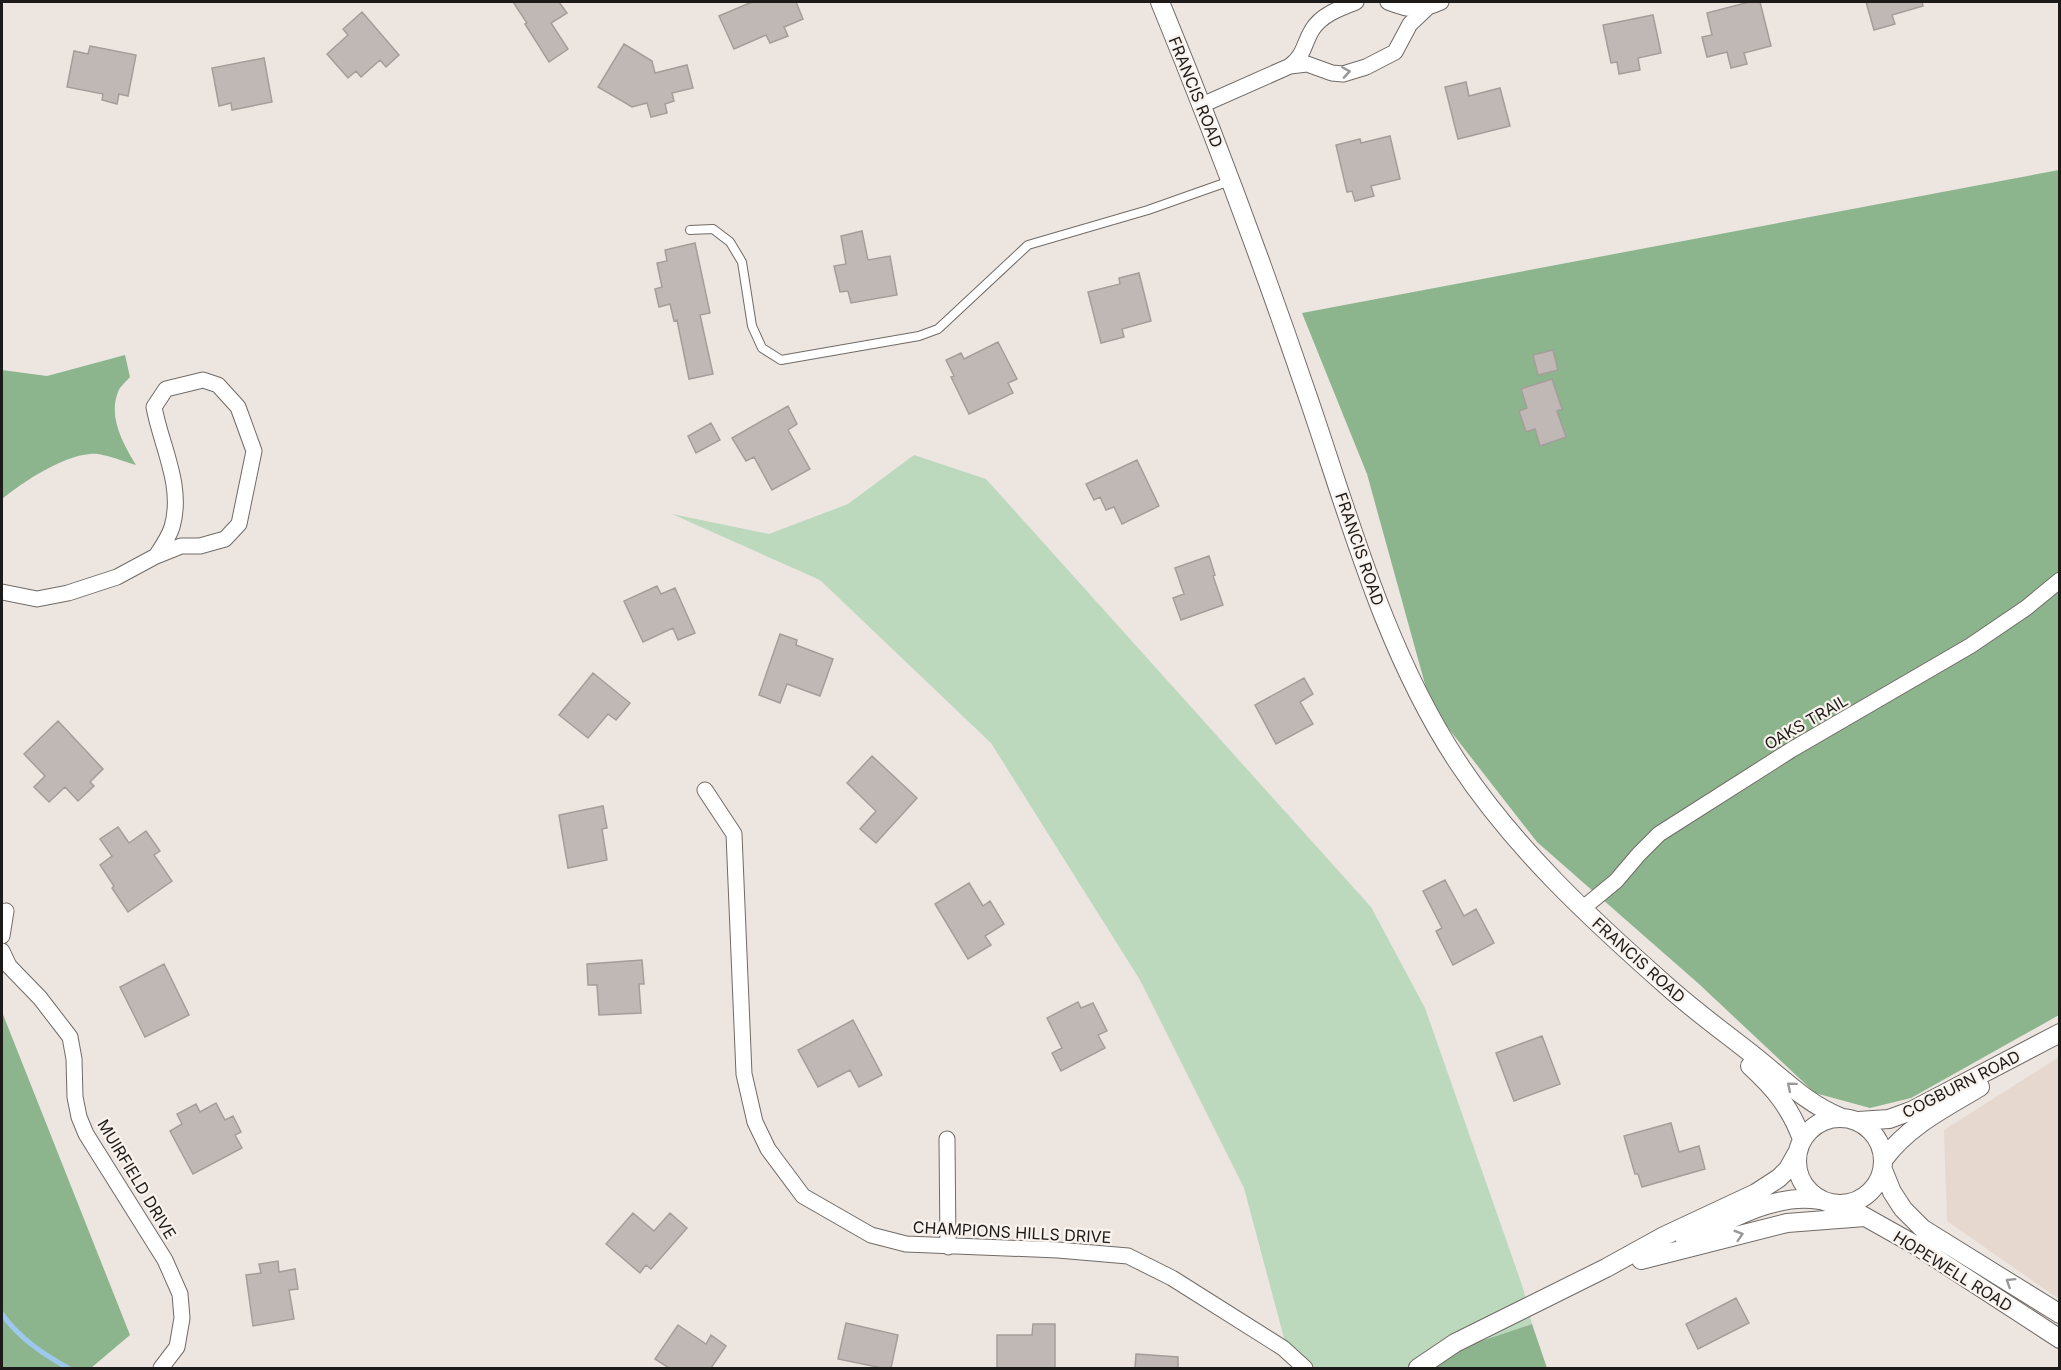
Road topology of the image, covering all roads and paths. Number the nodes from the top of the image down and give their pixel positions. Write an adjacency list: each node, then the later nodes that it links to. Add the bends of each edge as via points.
1 (1160, 2): 6 (street, FRANCIS ROAD)
2 (1356, 2): 5 (street, via 1320,21 1302,55)
3 (1388, 2): 4 (street, via 1407,10)
4 (1434, 5): 5 (street, one-way to 4, via 1307,64 1343,74 1366,67 1395,52 1410,24)
5 (1290, 66): 6 (street)
6 (1202, 105): 7 (street, FRANCIS ROAD)
7 (1232, 181): 8 (lane, via 1028,245 938,329 919,336 781,360 762,348 752,326 742,262 730,242 713,229); 13 (street, FRANCIS ROAD, via 1368,575 1410,676 1440,733 1476,788 1526,851)
8 (690, 230)
9 (156, 556): 9 (street, via 181,546 225,539 238,524 254,451 238,407 218,385 203,380 166,389 154,407 171,466 175,514); 11 (street, via 117,577 68,593 37,599)
10 (2060, 580): 13 (street, OAKS TRAIL, via 1970,646 1791,750 1669,827)
11 (2, 592)
12 (705, 790): 27 (street, CHAMPIONS HILLS DRIVE, via 734,834 744,1074 755,1122 768,1149 803,1196 871,1235 906,1245)
13 (1582, 909): 17 (street, FRANCIS ROAD)
14 (6, 911): 15 (street)
15 (2, 936)
16 (2, 951): 32 (street, MUIRFIELD DRIVE, via 9,966 40,998 69,1037 75,1097 86,1134 165,1260 180,1294 182,1318 177,1347)
17 (1698, 1013): 19 (street, FRANCIS ROAD, one-way to 17, via 1807,1099); 22 (street, FRANCIS ROAD, via 1778,1093 1794,1118)
18 (2060, 1033): 20 (street, COGBURN ROAD, via 1911,1111 1889,1119); 23 (street, COGBURN ROAD, via 1913,1129 1900,1139)
19 (1840, 1117): 20 (street); 22 (street, via 1812,1128)
20 (1858, 1121): 23 (street, via 1876,1137)
21 (947, 1139): 27 (street)
22 (1800, 1146): 24 (street, via 1797,1166 1801,1180); 29 (street, via 1788,1168 1769,1185)
23 (1883, 1165): 25 (street, via 1878,1183 1869,1194); 30 (street, HOPEWELL ROAD, one-way to 23, via 1923,1229 1903,1209)
24 (1819, 1200): 25 (street); 28 (street, via 1796,1198 1773,1203)
25 (1844, 1205): 26 (street, HOPEWELL ROAD)
26 (1865, 1217): 28 (street, one-way to 26, via 1786,1223); 31 (street, HOPEWELL ROAD)
27 (948, 1247): 33 (street, CHAMPIONS HILLS DRIVE, via 1128,1256 1172,1278 1283,1348)
28 (1641, 1260): 29 (street)
29 (1606, 1268): 34 (street, via 1455,1343)
30 (2060, 1314)
31 (2060, 1339)
32 (161, 1368)
33 (1305, 1368)
34 (1418, 1368)

